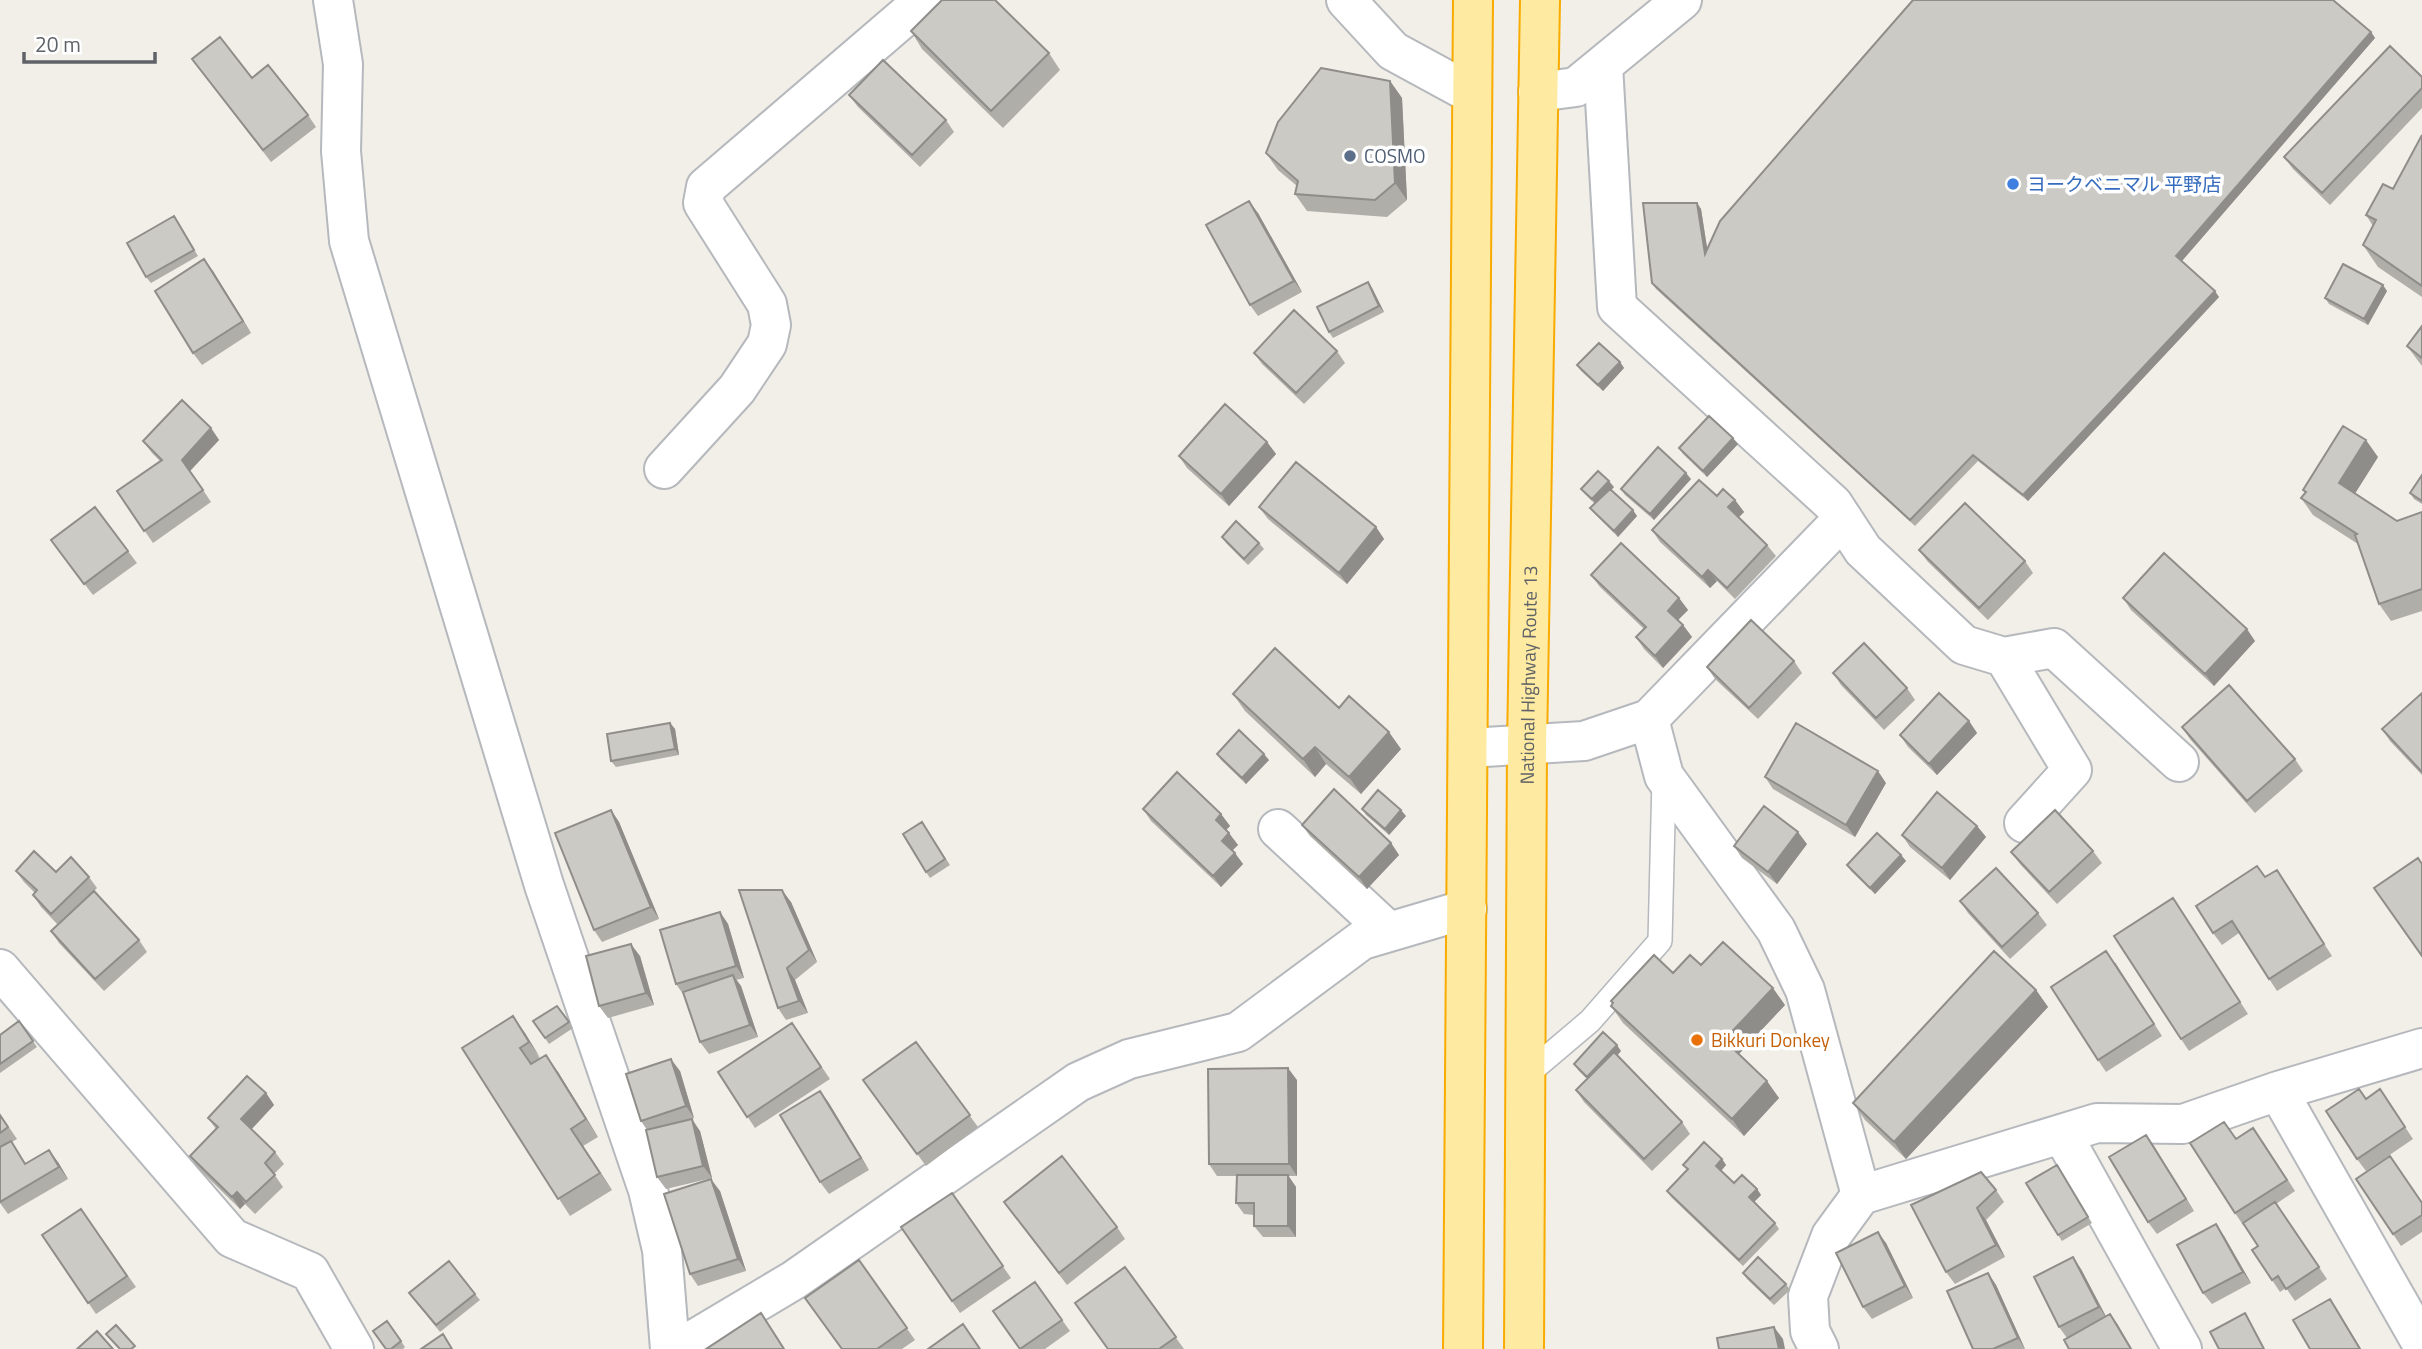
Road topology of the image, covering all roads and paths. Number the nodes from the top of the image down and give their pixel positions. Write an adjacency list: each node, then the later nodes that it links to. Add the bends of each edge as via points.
1 (333, 0): 30 (street, via 343,64 341,151 349,242 544,885 648,1190 662,1250)
2 (924, 0): 10 (street, via 706,187 704,203 767,304 771,325 767,344 737,389)
3 (1346, 0): 9 (street, via 1394,51)
4 (1473, 0): 9 (highway)
5 (1540, 0): 8 (highway, National Highway Route 13)
6 (1682, 0): 7 (street)
7 (1603, 65): 8 (street, via 1576,87); 11 (street, via 1617,307 1833,504)
8 (1538, 92): 14 (highway, National Highway Route 13)
9 (1472, 94): 15 (highway)
10 (663, 469)
11 (1843, 519): 12 (street, via 1863,550 1964,645); 13 (street)
12 (2004, 657): 16 (street, via 2054,648); 18 (street, via 2072,770)
13 (1649, 719): 14 (street, via 1584,741); 17 (street)
14 (1527, 745): 15 (street); 24 (highway, National Highway Route 13)
15 (1469, 748): 20 (highway)
16 (2179, 762)
17 (1664, 776): 24 (lane, via 1660,941 1590,1021); 27 (street, via 1776,929 1805,990)
18 (2024, 823)
19 (1278, 829): 21 (street)
20 (1467, 909): 21 (street); 32 (highway)
21 (1389, 932): 31 (street, via 1362,940 1238,1032 1129,1059 1079,1082 794,1280)
22 (0, 969): 29 (street, via 232,1238 310,1272)
23 (2422, 1048): 25 (street)
24 (1525, 1076): 33 (highway, National Highway Route 13)
25 (2278, 1091): 26 (street, via 2183,1124 2097,1123); 28 (street)
26 (2062, 1134): 27 (street); 35 (street)
27 (1861, 1195): 34 (street, via 1830,1236 1808,1296 1810,1332)
28 (2422, 1344)
29 (354, 1349)
30 (670, 1349)
31 (678, 1349)
32 (1463, 1349)
33 (1524, 1349)
34 (1819, 1349)
35 (2182, 1349)

